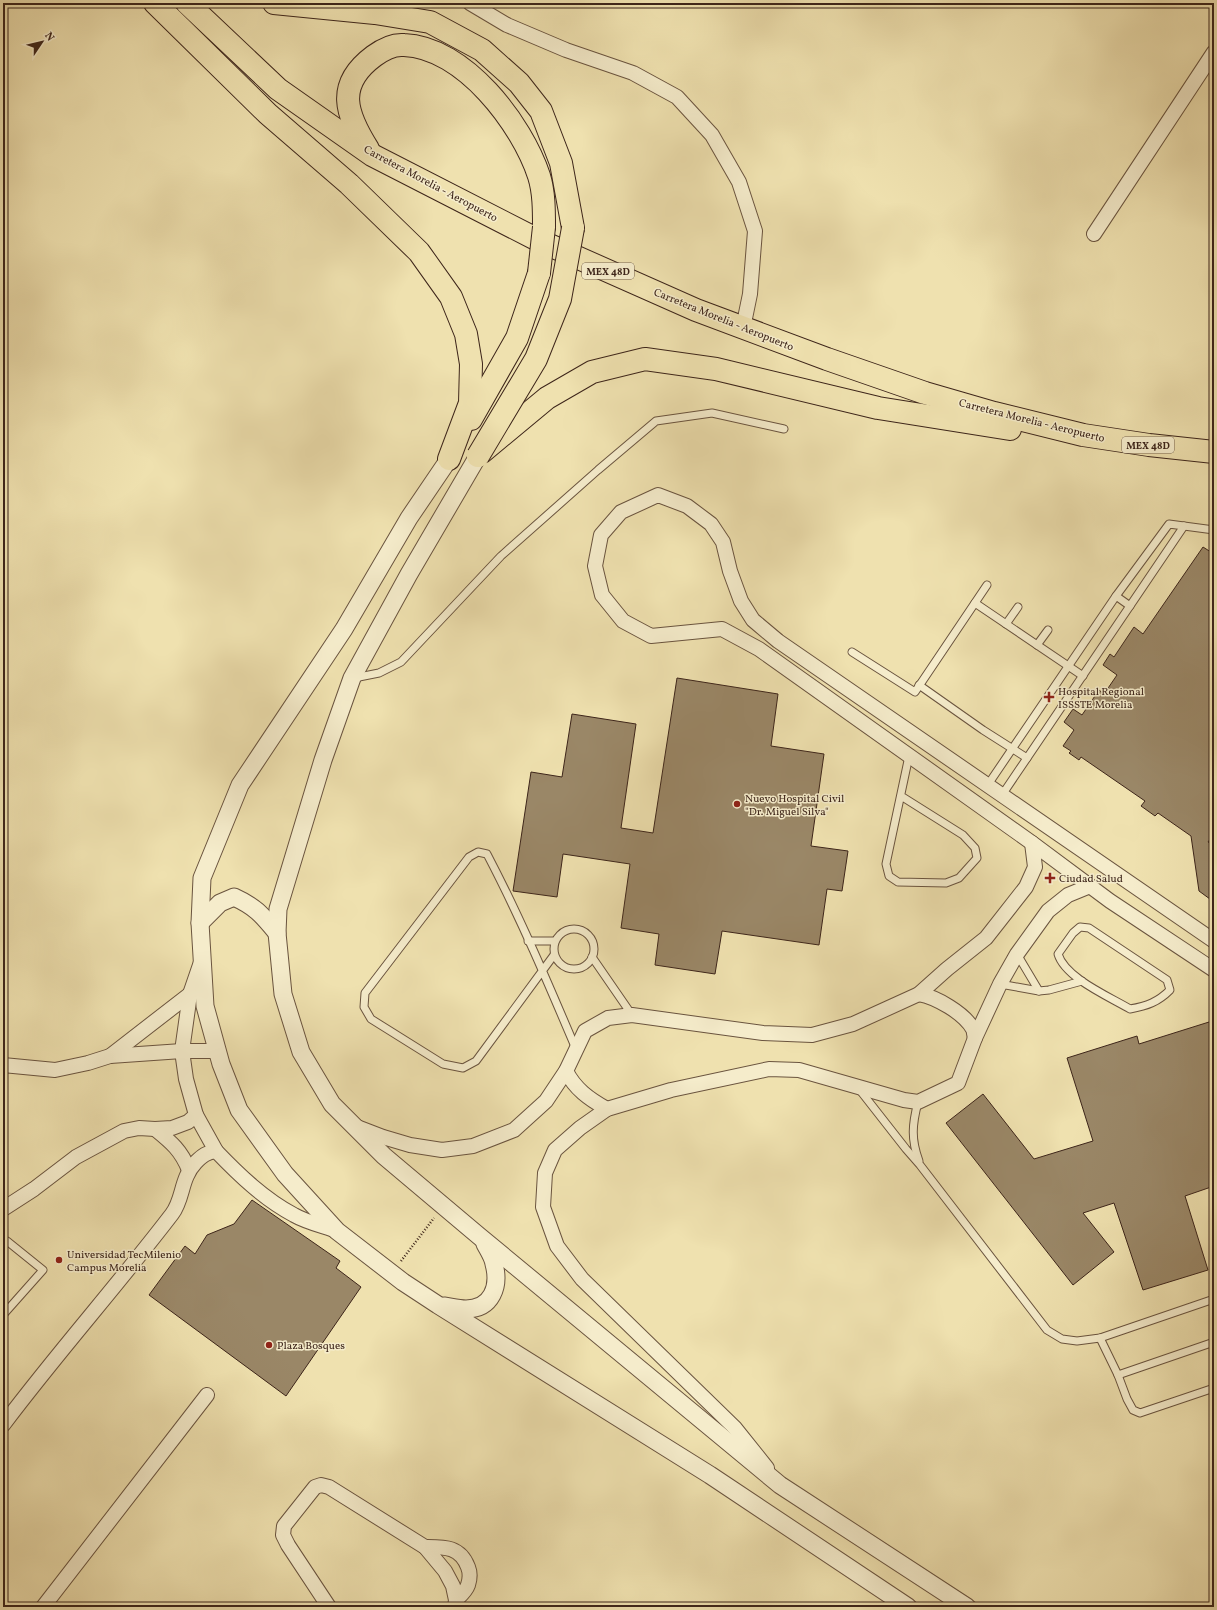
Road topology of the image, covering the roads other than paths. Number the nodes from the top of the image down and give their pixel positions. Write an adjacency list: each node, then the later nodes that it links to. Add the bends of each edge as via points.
1 (155, 3): 13 (highway, via 268,114 349,184 419,252 451,297 466,334 471,364 470,403)
2 (187, 3): 6 (highway, Carretera Morelia - Aeropuerto / MEX 48D, via 278,89)
3 (274, 3): 12 (highway, bridge, via 375,13 430,22 482,50 519,83 541,112 561,163 573,228 560,299 536,359)
4 (470, 3): 8 (street, via 508,25 566,50 633,73 677,97 712,135 739,182 755,231 750,294)
5 (1214, 52): 7 (street)
6 (372, 155): 8 (highway, Carretera Morelia - Aeropuerto / MEX 48D, via 538,240); 13 (highway, bridge, via 355,127 349,110 349,90 354,77 368,61 383,50 403,45 422,47 456,64 493,98 518,129 540,177 544,227 539,273 517,338)
7 (1094, 234)
8 (743, 328): 10 (highway, Carretera Morelia - Aeropuerto / MEX 48D, via 925,393)
9 (784, 429): 27 (lane, via 712,413 656,421 501,556 400,662 379,673)
10 (1083, 435): 11 (highway, Carretera Morelia - Aeropuerto / MEX 48D); 12 (highway, via 1004,429 878,408 716,369 645,359 592,372 547,398)
11 (1214, 452)
12 (478, 456): 27 (street)
13 (449, 459): 37 (street, via 409,518 344,629 240,785 202,878)
14 (1184, 526): 15 (lane); 17 (lane, via 1168,524); 19 (lane)
15 (1214, 530)
16 (987, 585): 18 (lane)
17 (1116, 596): 19 (lane); 25 (lane)
18 (975, 603): 21 (lane); 28 (lane)
19 (1130, 606): 26 (lane)
20 (1018, 607): 21 (lane)
21 (1006, 624): 23 (lane)
22 (1048, 630): 23 (lane)
23 (1037, 645): 25 (lane)
24 (852, 652): 28 (lane, via 915,692)
25 (1069, 666): 26 (lane); 29 (lane)
26 (1083, 676): 31 (lane)
27 (352, 678): 38 (street, via 322,760 278,909)
28 (919, 686): 29 (lane)
29 (1011, 749): 31 (lane); 32 (lane)
30 (909, 756): 32 (street, via 759,649 722,629 651,636 623,621 602,595 595,566 601,535 621,512 658,495 687,506 710,524 723,542 741,601 753,620 778,641); 34 (lane); 35 (street)
31 (1027, 758): 33 (lane)
32 (987, 786): 33 (street)
33 (1002, 795): 41 (street)
34 (901, 796): 34 (lane, via 886,864 889,876 898,882 946,883 959,878 978,858 975,848 963,835)
35 (1032, 843): 36 (street); 52 (street, via 1035,868 1026,887 986,938)
36 (1090, 886): 42 (street, via 1068,895 1048,911); 46 (street)
37 (200, 923): 38 (street, via 220,902 234,897 259,912); 45 (street)
38 (277, 933): 65 (street, via 283,994 301,1052 332,1104)
39 (528, 941): 40 (lane); 47 (lane); 47 (lane, via 487,854 478,852 469,857 365,993 364,1007 371,1019 442,1064 463,1068 476,1061)
40 (555, 941): 43 (lane); 44 (lane, via 564,931 578,929 585,932 593,943)
41 (1214, 941)
42 (1017, 954): 49 (street); 50 (lane)
43 (554, 955): 44 (lane, via 569,969 583,967); 47 (lane)
44 (592, 957): 53 (lane)
45 (202, 959): 51 (street); 57 (street, via 205,1006)
46 (1214, 970)
47 (543, 972): 55 (lane)
48 (1082, 981): 48 (lane, via 1130,1009 1148,1006 1170,990 1167,980 1089,928 1080,927 1073,932 1058,954 1066,968); 50 (lane)
49 (1000, 984): 50 (lane); 54 (street)
50 (1039, 991)
51 (190, 994): 56 (street); 58 (street)
52 (919, 994): 53 (street, via 853,1024 812,1035 763,1033); 54 (street, via 930,996 955,1010 973,1029)
53 (632, 1016): 55 (street, via 608,1018 585,1031)
54 (975, 1038): 62 (street, via 958,1082)
55 (576, 1049): 60 (street)
56 (182, 1051): 57 (street); 58 (street); 64 (street, via 186,1079)
57 (218, 1051): 71 (street, via 239,1110 285,1174)
58 (110, 1056): 59 (street, via 55,1070)
59 (3, 1064)
60 (566, 1071): 63 (street, via 586,1097); 65 (street, via 546,1101 514,1130 473,1146 442,1150 410,1145)
61 (857, 1087): 62 (street); 63 (street, via 798,1070 769,1070 671,1090); 68 (lane)
62 (918, 1102): 68 (lane, via 912,1133 914,1150)
63 (606, 1109): 83 (street, via 555,1150 545,1173 543,1207 557,1246 582,1279 735,1428)
64 (196, 1115): 66 (street, via 188,1122 172,1128); 67 (street)
65 (354, 1126): 72 (street, via 384,1156)
66 (155, 1129): 69 (street, via 183,1156); 70 (street, via 138,1128 114,1136 76,1157)
67 (216, 1151): 69 (street, via 205,1153); 71 (street, via 262,1194 294,1216)
68 (920, 1165): 77 (lane, via 1047,1330 1062,1339 1077,1341)
69 (189, 1170): 82 (street, via 175,1209)
70 (3, 1209)
71 (337, 1231): 75 (street)
72 (483, 1239): 75 (street, via 494,1264 494,1294 481,1306 467,1309); 83 (street)
73 (3, 1246): 76 (lane, via 7,1241 43,1270)
74 (1214, 1299): 77 (lane)
75 (438, 1305): 88 (street, via 710,1475)
76 (3, 1315)
77 (1100, 1338): 79 (lane)
78 (1214, 1342): 79 (lane)
79 (1118, 1375): 80 (lane, via 1133,1410 1140,1413)
80 (1214, 1388)
81 (207, 1395): 86 (street)
82 (3, 1425)
83 (780, 1486): 89 (street)
84 (425, 1547): 85 (street, via 445,1571 453,1586); 85 (street, via 455,1550 465,1559 470,1572 468,1586); 87 (street, via 329,1487 315,1487 284,1526 283,1534)
85 (456, 1604)
86 (43, 1607)
87 (329, 1607)
88 (908, 1607)
89 (967, 1607)

